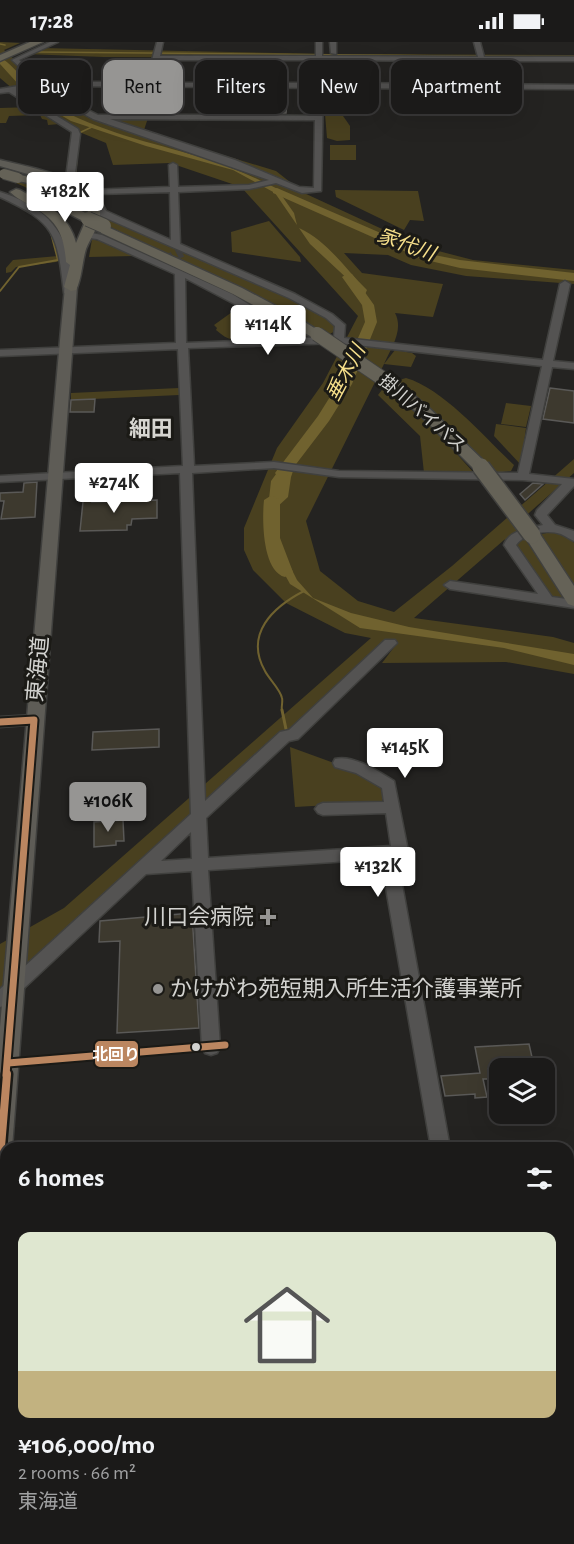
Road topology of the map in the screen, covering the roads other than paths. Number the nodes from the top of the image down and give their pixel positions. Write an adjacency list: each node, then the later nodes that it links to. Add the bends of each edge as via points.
1 (38, 42): 8 (highway)
2 (55, 42): 18 (street, via 15,60)
3 (154, 42): 4 (street)
4 (160, 42): 10 (street)
5 (319, 42): 12 (street)
6 (333, 42): 9 (street)
7 (477, 42): 13 (street)
8 (25, 45): 11 (highway)
9 (334, 53): 12 (street); 13 (street)
10 (157, 55): 12 (street); 15 (street)
11 (0, 56)
12 (319, 56): 13 (street); 16 (street)
13 (481, 57): 14 (street); 17 (street)
14 (574, 57)
15 (155, 60)
16 (319, 60)
17 (482, 60)
18 (18, 63)
19 (522, 87): 20 (street)
20 (574, 87)
21 (18, 88): 22 (street)
22 (11, 89): 23 (street); 33 (street, via 75,130)
23 (0, 91)
24 (90, 114): 27 (street)
25 (236, 114): 28 (street)
26 (319, 114): 29 (street)
27 (96, 117): 28 (street); 32 (street, via 226,159)
28 (236, 118): 29 (street)
29 (319, 118): 32 (street, via 318,189 303,191)
30 (173, 165): 34 (street)
31 (6, 176): 33 (street, via 32,168); 35 (highway); 37 (highway, via 71,190); 38 (highway)
32 (277, 180): 34 (street, via 249,187)
33 (70, 181): 37 (street)
34 (174, 189): 37 (street); 40 (street)
35 (16, 192): 38 (highway); 44 (highway, via 49,211 65,226 72,240)
36 (0, 194): 44 (street, via 33,211 56,233 64,249)
37 (92, 199): 39 (highway, via 94,215); 40 (street, via 99,201 102,213)
38 (87, 220): 41 (highway, bridge)
39 (86, 235): 41 (street); 44 (highway)
40 (181, 249): 45 (street, via 329,316 340,325)
41 (159, 259): 42 (street); 61 (highway, 掛川バイパス, bridge, via 276,309 395,387 481,468 532,535)
42 (180, 273): 46 (street); 47 (street)
43 (565, 284): 50 (street)
44 (71, 291): 48 (main road, 東海道)
45 (339, 340): 46 (street); 50 (street)
46 (301, 341): 47 (street)
47 (182, 345): 48 (street); 52 (street)
48 (63, 351): 49 (street); 53 (main road, 東海道)
49 (0, 353)
50 (547, 363): 51 (street); 54 (street)
51 (574, 366)
52 (188, 470): 53 (street); 54 (street, via 274,465 339,474); 68 (street)
53 (56, 476): 55 (street); 63 (main road, 東海道)
54 (523, 477): 56 (street)
55 (0, 479)
56 (572, 482): 57 (street, via 543,510 541,515)
57 (551, 528): 58 (street); 60 (street, via 520,534 510,545)
58 (574, 537)
59 (450, 585): 60 (street)
60 (548, 600): 61 (street)
61 (574, 601)
62 (390, 643): 68 (street, via 293,735 285,736)
63 (34, 720): 64 (street); 72 (main road, 東海道)
64 (0, 722)
65 (340, 763): 66 (street, via 361,769 389,785)
66 (393, 807): 67 (street); 69 (street, via 400,851)
67 (323, 809)
68 (198, 817): 70 (street); 71 (street)
69 (388, 852): 70 (street); 75 (street)
70 (200, 864): 71 (street); 73 (street)
71 (144, 868): 72 (street)
72 (7, 994): 74 (main road, 東海道)
73 (211, 1047)
74 (1, 1142)
75 (440, 1142)

